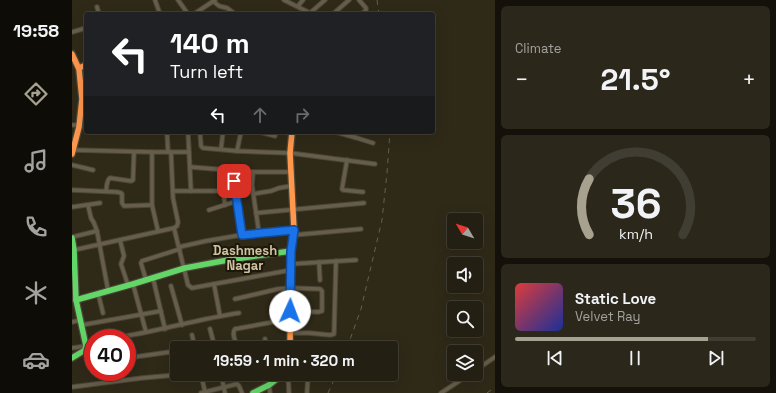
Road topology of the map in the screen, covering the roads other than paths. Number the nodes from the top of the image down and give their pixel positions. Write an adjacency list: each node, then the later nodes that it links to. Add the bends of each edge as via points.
1 (155, 0): 12 (street)
2 (178, 0): 13 (street)
3 (284, 0): 9 (street)
4 (303, 0): 9 (street)
5 (325, 0): 17 (street)
6 (349, 0): 18 (street)
7 (359, 0): 19 (street, via 366,8)
8 (214, 1): 14 (street); 15 (street)
9 (298, 6): 16 (street)
10 (97, 7): 11 (street)
11 (98, 12)
12 (160, 12)
13 (187, 12)
14 (197, 12)
15 (232, 12)
16 (308, 12)
17 (313, 12)
18 (335, 12)
19 (364, 12)
20 (84, 29): 21 (street)
21 (72, 32)
22 (72, 54): 23 (street)
23 (76, 67): 24 (street)
24 (84, 92): 25 (street)
25 (84, 113): 27 (street)
26 (72, 125): 27 (street)
27 (80, 125): 42 (street)
28 (167, 134): 45 (street)
29 (188, 134): 46 (street)
30 (200, 134): 40 (street, via 202,148)
31 (223, 134): 40 (street)
32 (241, 134): 41 (street)
33 (268, 134): 37 (street)
34 (292, 134): 47 (street)
35 (343, 134): 38 (street)
36 (358, 134): 38 (street)
37 (275, 136)
38 (357, 138): 39 (street)
39 (373, 143)
40 (221, 149): 41 (street)
41 (237, 151): 47 (street)
42 (73, 152): 43 (street)
43 (134, 152): 44 (street); 59 (street, via 133,180 110,178)
44 (152, 152): 45 (street); 68 (street)
45 (170, 152): 46 (street); 60 (street)
46 (189, 152): 51 (street)
47 (290, 153): 48 (street); 55 (street)
48 (347, 160): 49 (street); 63 (street, via 343,190)
49 (375, 164)
50 (72, 165): 52 (street)
51 (190, 167): 53 (street); 61 (street)
52 (93, 170)
53 (233, 170): 54 (street); 65 (street)
54 (253, 172): 55 (street); 64 (street)
55 (291, 172): 57 (street)
56 (222, 181): 62 (street)
57 (291, 186): 64 (street); 72 (street)
58 (72, 190): 59 (street)
59 (106, 191): 68 (street, via 121,193 125,206)
60 (173, 191): 61 (street); 75 (street, via 178,222)
61 (192, 191): 62 (street)
62 (223, 191): 70 (street)
63 (363, 192)
64 (254, 194): 74 (street)
65 (237, 201): 70 (street); 81 (street)
66 (100, 203): 69 (street)
67 (364, 203): 72 (street)
68 (152, 204): 78 (street)
69 (88, 205): 71 (street); 77 (street)
70 (225, 205): 73 (street)
71 (72, 207)
72 (293, 209): 74 (street); 79 (street)
73 (210, 210)
74 (256, 213): 80 (street)
75 (174, 228): 78 (street); 85 (street)
76 (361, 229): 79 (street)
77 (97, 231): 82 (street); 84 (street)
78 (158, 231): 83 (street)
79 (294, 232): 80 (street); 87 (street)
80 (259, 233): 81 (street)
81 (242, 235): 85 (street)
82 (72, 237): 86 (street)
83 (120, 240): 84 (street); 97 (street, via 124,256 121,264)
84 (100, 245): 86 (street); 100 (street)
85 (179, 248): 92 (street); 94 (street, via 142,261)
86 (74, 250): 103 (street)
87 (291, 251): 91 (street); 92 (street)
88 (356, 260): 89 (street)
89 (336, 261): 90 (street); 117 (street, via 334,334)
90 (320, 262): 91 (street); 95 (street)
91 (291, 267): 96 (street); 99 (street)
92 (185, 268): 93 (street); 96 (street, via 190,287)
93 (153, 278): 94 (street); 104 (street)
94 (146, 280): 97 (street)
95 (320, 280)
96 (214, 284): 109 (street)
97 (131, 285): 100 (street); 108 (street)
98 (171, 286): 113 (street)
99 (291, 288): 102 (street); 105 (street); 105 (street, via 321,290 322,311)
100 (108, 290): 101 (street)
101 (98, 293): 103 (street); 106 (street)
102 (235, 299)
103 (75, 301): 112 (street)
104 (161, 311): 108 (street); 114 (street)
105 (290, 311): 110 (street)
106 (103, 313)
107 (239, 313): 109 (street)
108 (141, 314): 112 (street); 116 (street)
109 (220, 316): 113 (street)
110 (290, 319): 117 (street); 123 (street, via 235,329 233,334)
111 (72, 322): 112 (street)
112 (82, 322): 118 (street)
113 (182, 325): 114 (street)
114 (165, 329): 116 (street)
115 (210, 329): 122 (street)
116 (146, 332): 119 (street)
117 (291, 333): 124 (street)
118 (84, 334)
119 (136, 334)
120 (192, 335): 121 (street)
121 (193, 341)
122 (213, 341)
123 (236, 341)
124 (290, 341)
125 (84, 345): 126 (street)
126 (72, 348)
127 (84, 351): 131 (street)
128 (170, 351): 129 (street)
129 (136, 357)
130 (495, 357): 132 (street)
131 (72, 358)
132 (483, 365)
133 (170, 376): 142 (street)
134 (203, 381): 144 (street)
135 (222, 381): 143 (street)
136 (269, 381): 141 (street)
137 (274, 381): 141 (street)
138 (288, 381): 150 (street)
139 (308, 381): 151 (street)
140 (459, 381): 152 (street)
141 (269, 385): 148 (street); 149 (street)
142 (72, 387)
143 (224, 388): 144 (street); 146 (street); 147 (street, via 238,384)
144 (205, 392): 145 (street)
145 (201, 393)
146 (225, 393)
147 (242, 393)
148 (253, 393)
149 (270, 393)
150 (289, 393)
151 (307, 393)
152 (441, 393)

